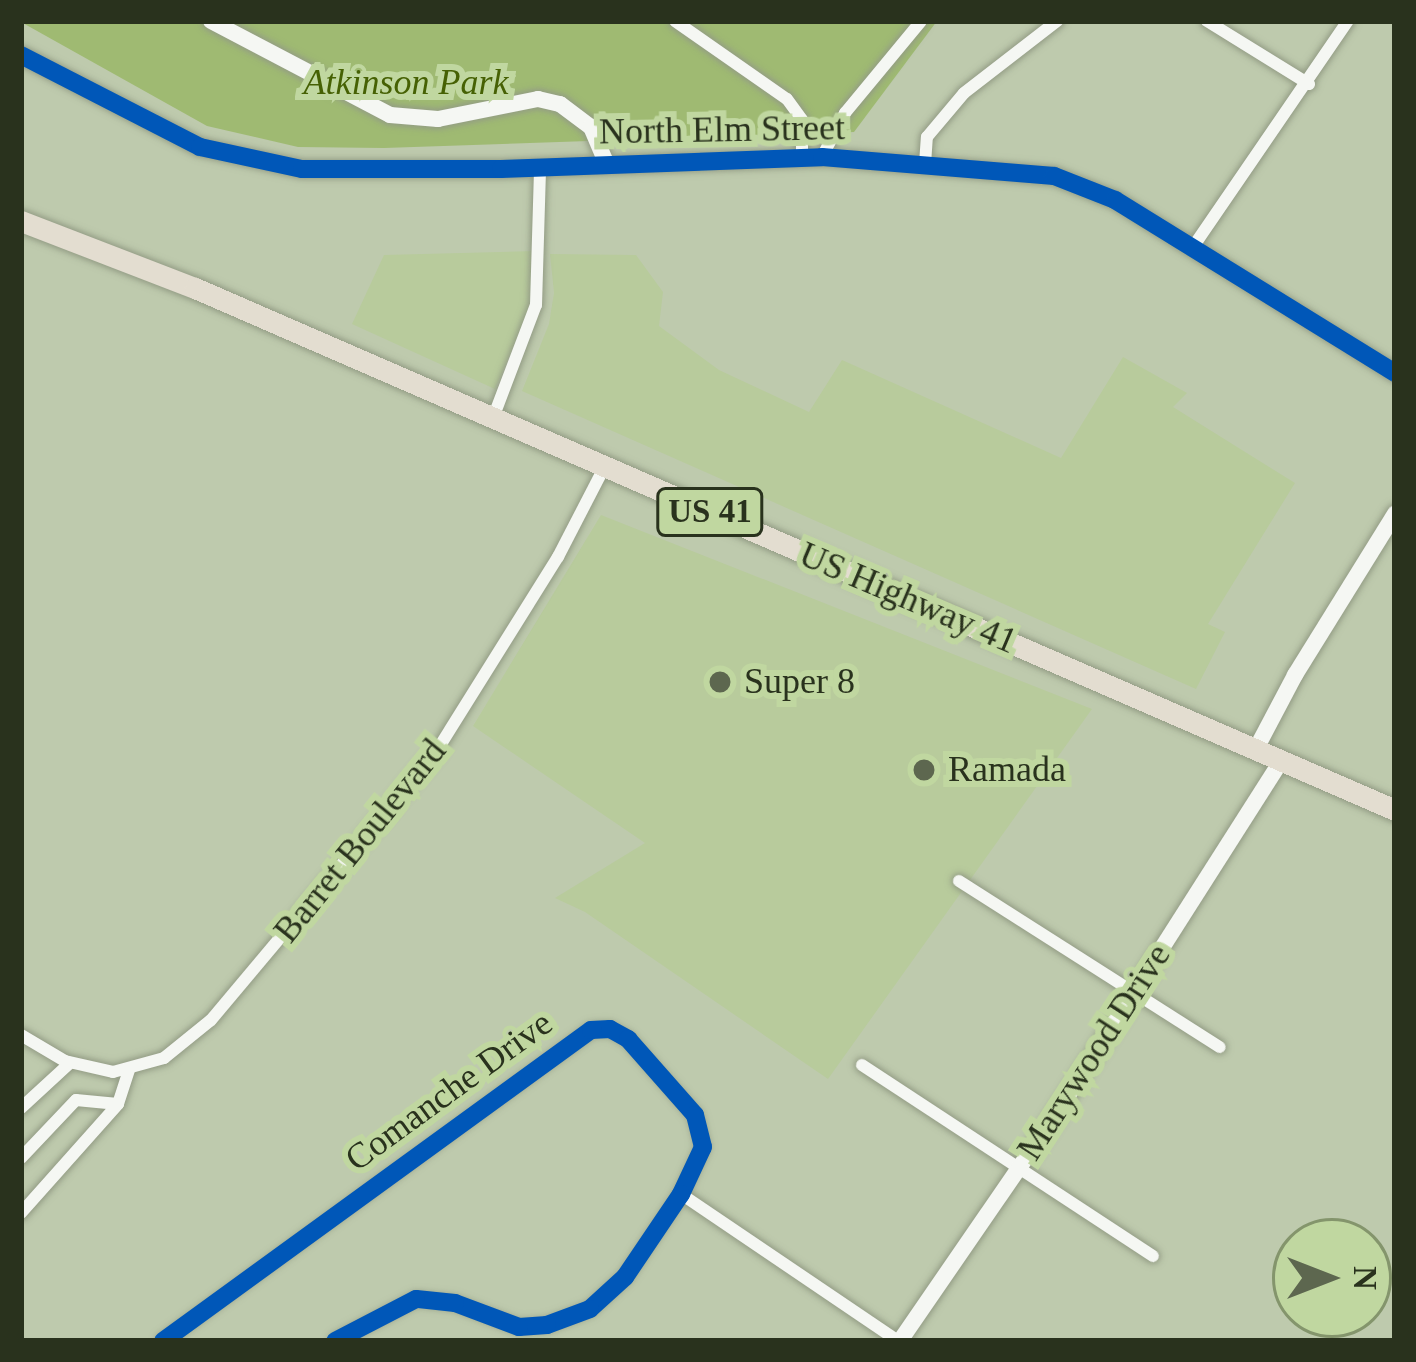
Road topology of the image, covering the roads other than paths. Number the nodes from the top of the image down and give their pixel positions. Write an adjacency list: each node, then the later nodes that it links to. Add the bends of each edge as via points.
1 (211, 21): 11 (street, via 390,116 438,119 538,99 560,104 591,127)
2 (675, 21): 10 (street, via 787,99 802,120)
3 (921, 21): 9 (street, via 845,113)
4 (1057, 21): 12 (street, via 964,93 927,137)
5 (1207, 21): 8 (street)
6 (1348, 21): 8 (street)
7 (21, 55): 13 (street, North Elm Street, via 176,137 250,161 329,170)
8 (1309, 84): 15 (street)
9 (822, 157): 10 (street, North Elm Street); 12 (street, North Elm Street)
10 (802, 158): 11 (street, North Elm Street)
11 (606, 163): 13 (street, North Elm Street)
12 (925, 164): 15 (street, North Elm Street, via 1074,182)
13 (541, 167): 17 (street, via 536,305)
14 (21, 221): 17 (highway, US Highway 41 / US 41, via 121,256)
15 (1192, 247): 16 (street, North Elm Street)
16 (1395, 373)
17 (494, 418): 18 (highway, US Highway 41 / US 41)
18 (605, 466): 20 (highway, US Highway 41 / US 41); 29 (street, Barret Boulevard, via 558,557 400,800 211,1020 164,1058)
19 (1395, 514): 20 (street)
20 (1256, 749): 21 (highway, US Highway 41 / US 41)
21 (1282, 760): 22 (highway, US Highway 41 / US 41); 24 (street, Marywood Drive)
22 (1395, 810)
23 (959, 881): 24 (street)
24 (1132, 992): 26 (street); 33 (street, Marywood Drive)
25 (21, 1034): 27 (street)
26 (1220, 1047)
27 (70, 1064): 29 (street); 31 (street)
28 (862, 1065): 33 (street)
29 (129, 1071): 30 (street)
30 (118, 1104): 32 (street, via 76,1100); 35 (street)
31 (21, 1108)
32 (21, 1158)
33 (1019, 1170): 36 (street); 39 (street, Marywood Drive)
34 (681, 1194): 37 (street, Comanche Drive, via 704,1147 695,1115 628,1039 591,1030); 38 (street, Comanche Drive, via 614,1290 576,1316 519,1328 455,1303 416,1299); 39 (street)
35 (21, 1213)
36 (1153, 1256)
37 (163, 1341)
38 (335, 1341)
39 (899, 1341)

